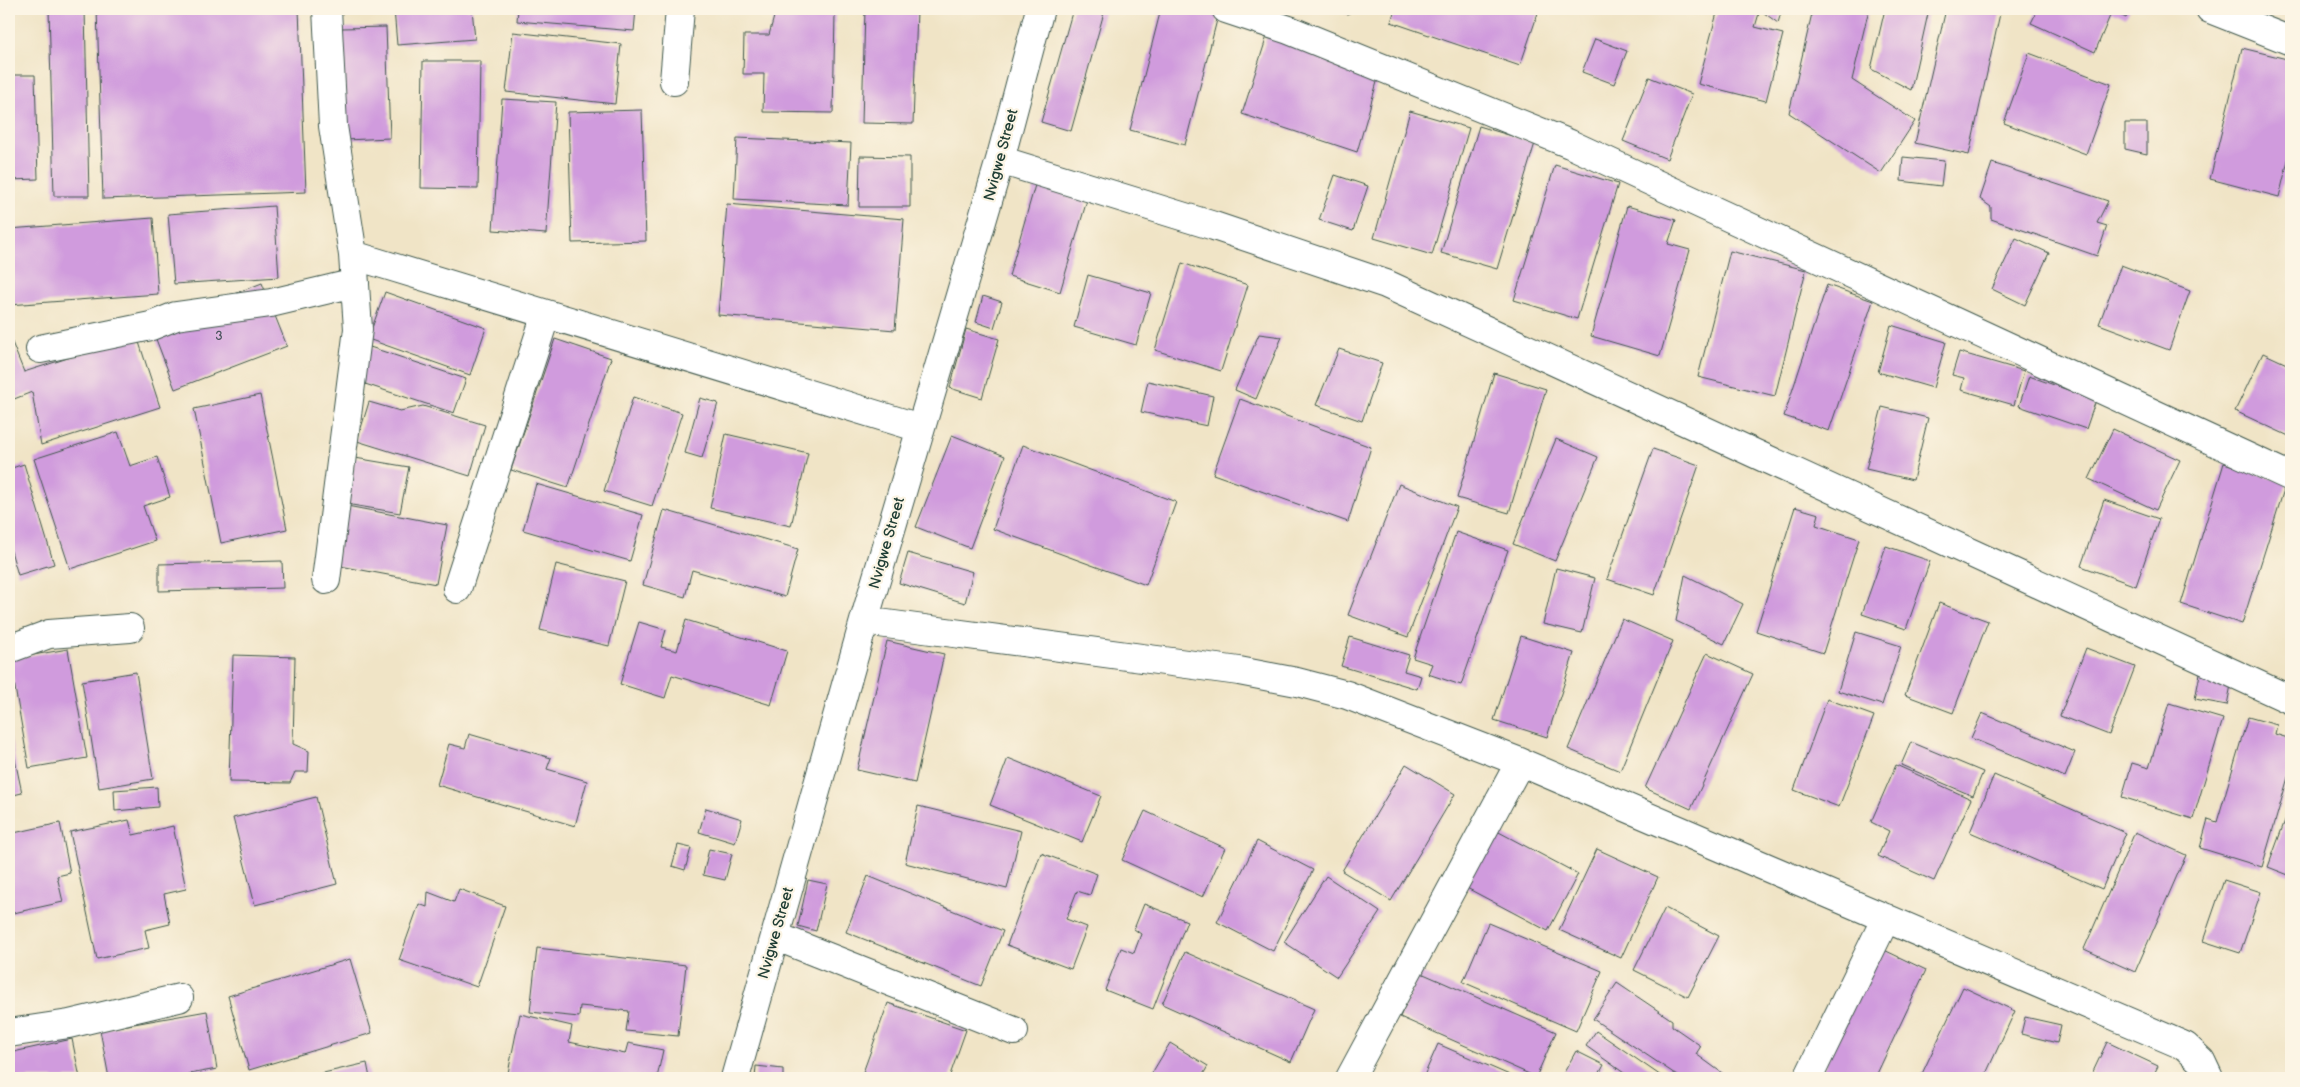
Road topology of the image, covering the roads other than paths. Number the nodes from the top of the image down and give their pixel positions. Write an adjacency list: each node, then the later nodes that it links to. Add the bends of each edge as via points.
1 (328, 9): 9 (street, via 333,126)
2 (680, 9): 7 (street)
3 (1040, 9): 8 (street, Nvigwe Street)
4 (1226, 9): 14 (street, via 1289,30 1570,144)
5 (2210, 9): 6 (street)
6 (2291, 41)
7 (674, 81)
8 (1000, 160): 13 (street, Nvigwe Street); 20 (street, via 1214,226 1386,284)
9 (352, 255): 10 (street); 11 (street)
10 (355, 283): 12 (street, via 272,303 176,316 151,326); 15 (street, via 358,330)
11 (546, 314): 13 (street); 16 (street)
12 (40, 349)
13 (920, 428): 17 (street, Nvigwe Street)
14 (2291, 476)
15 (326, 580)
16 (458, 589)
17 (864, 621): 21 (street, via 1297,682 1347,695); 23 (street, Nvigwe Street)
18 (130, 628): 19 (street, via 49,634)
19 (9, 649)
20 (2291, 700)
21 (1520, 762): 22 (street); 28 (street)
22 (1886, 918): 29 (street); 30 (street, via 2185,1046 2201,1061)
23 (775, 936): 25 (street); 27 (street, Nvigwe Street)
24 (179, 998): 26 (street, via 69,1024)
25 (1014, 1031)
26 (9, 1033)
27 (735, 1078)
28 (1350, 1078)
29 (1808, 1078)
30 (2209, 1078)

